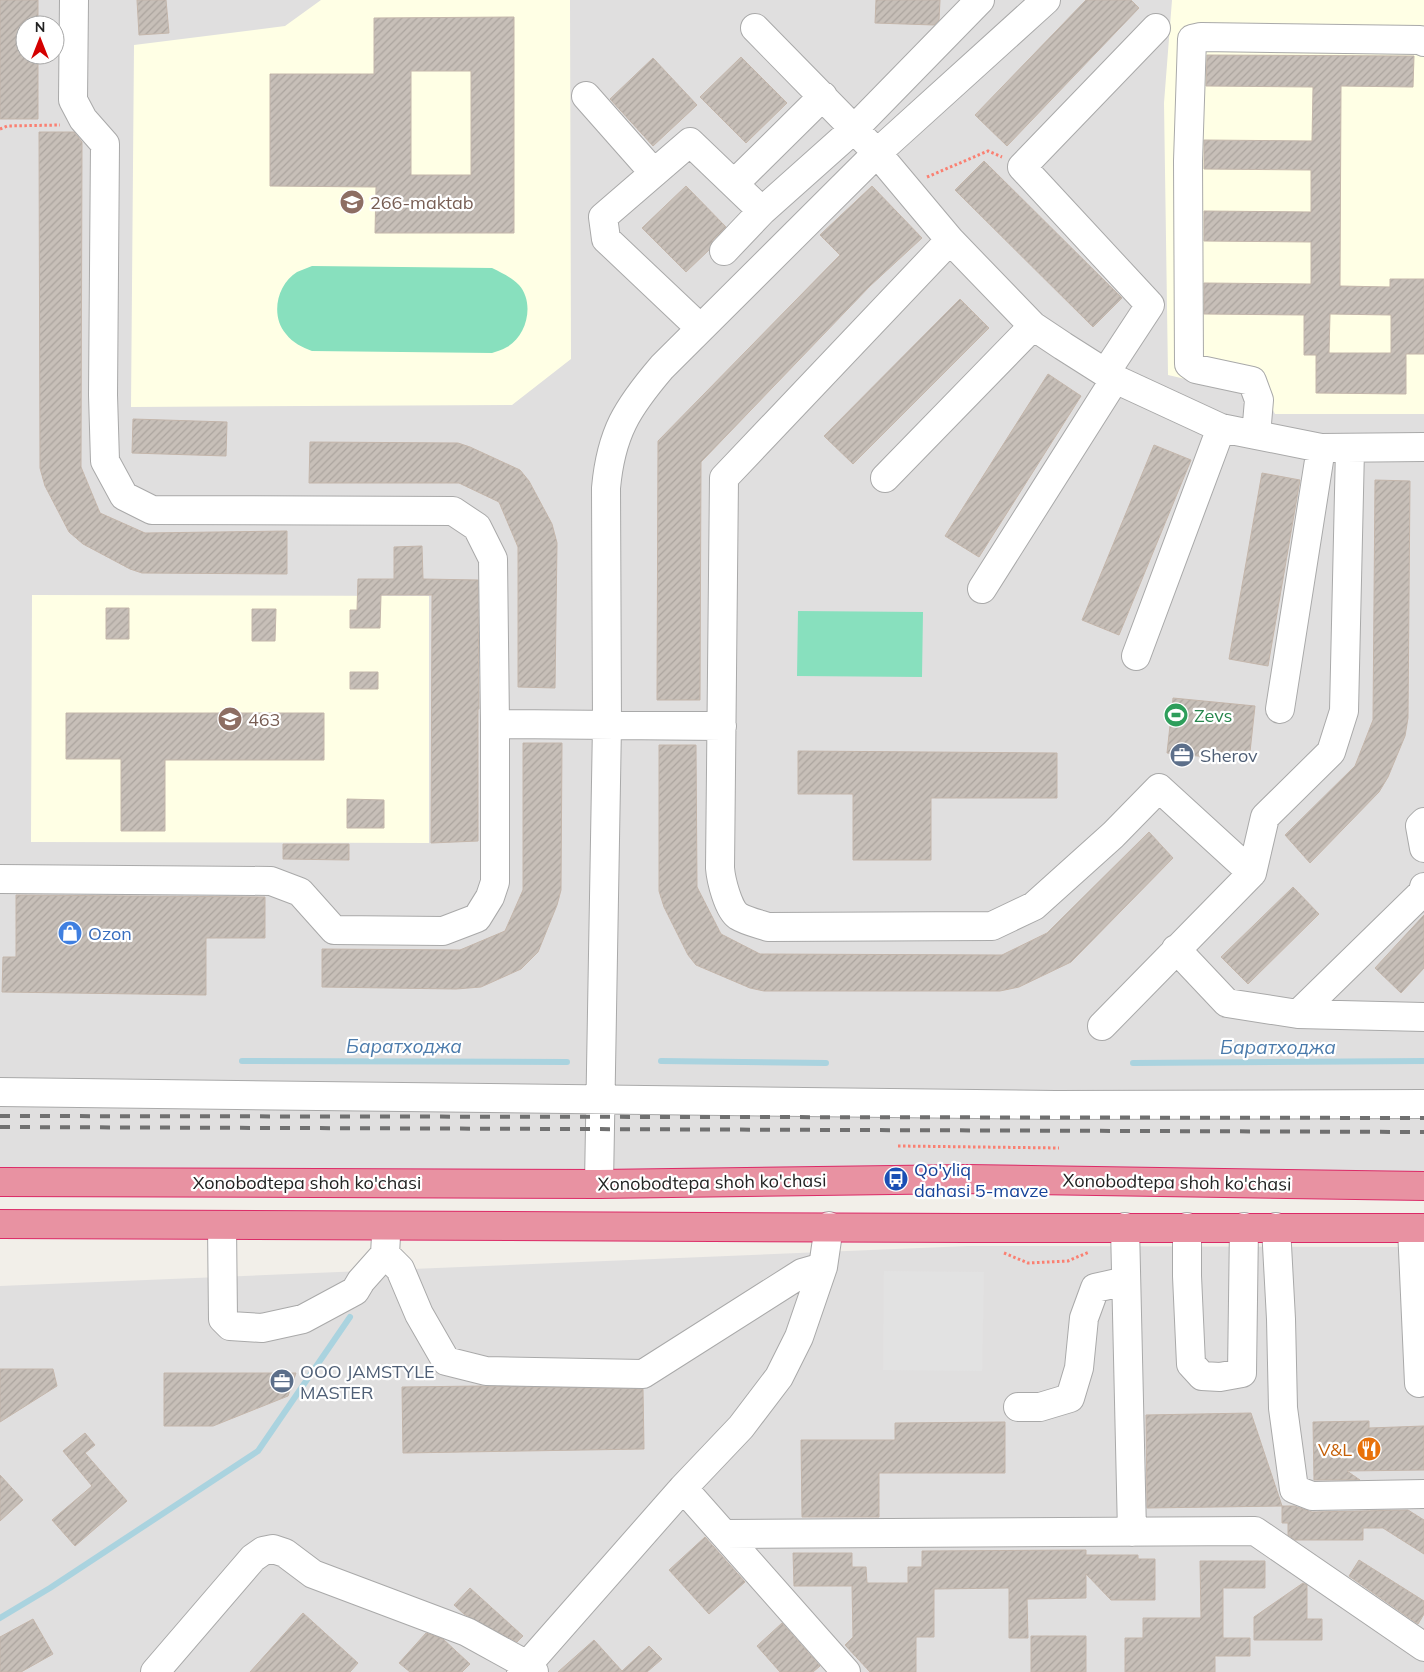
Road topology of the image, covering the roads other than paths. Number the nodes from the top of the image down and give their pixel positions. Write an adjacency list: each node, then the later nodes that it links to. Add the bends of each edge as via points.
1 (74, 0): 28 (street, via 73,100 83,119 105,144 105,461 124,496 152,510 453,511 477,527 493,559)
2 (980, 0): 9 (street)
3 (1046, 0): 10 (street)
4 (755, 28): 8 (street)
5 (1156, 28): 18 (street, via 1022,167 1150,305)
6 (1424, 42): 20 (street, via 1192,39 1188,170 1189,364 1196,369 1252,381 1259,400)
7 (586, 96): 11 (street)
8 (823, 96): 9 (street); 12 (street)
9 (854, 129): 10 (street); 13 (street)
10 (876, 153): 14 (street); 17 (street)
11 (654, 173): 12 (street, via 690,142); 17 (street, via 603,217 606,239)
12 (734, 184): 13 (street)
13 (762, 211): 15 (street)
14 (950, 240): 16 (street); 30 (street, via 724,478)
15 (724, 251)
16 (1033, 326): 18 (street); 24 (street)
17 (700, 328): 29 (street, via 630,406 610,454 606,488)
18 (1111, 375): 19 (street); 25 (street)
19 (1221, 428): 20 (street); 26 (street)
20 (1256, 435): 22 (street)
21 (1424, 447): 23 (street)
22 (1321, 448): 23 (street); 27 (street)
23 (1350, 449): 33 (street, via 1344,711 1331,752 1265,817)
24 (885, 478)
25 (982, 589)
26 (1136, 656)
27 (1280, 709)
28 (495, 724): 29 (street); 34 (street, via 495,882 477,918 443,931 334,930 300,892 271,880)
29 (607, 725): 30 (street); 41 (street)
30 (722, 726): 33 (street, via 721,880 737,916 768,927 992,926 1034,906 1114,835 1159,788)
31 (1424, 822): 32 (street, via 1420,826)
32 (1424, 848)
33 (1252, 873): 36 (street)
34 (0, 879)
35 (1424, 888): 37 (street)
36 (1176, 949): 37 (street, via 1227,1003); 39 (street)
37 (1298, 1014): 38 (street)
38 (1424, 1017)
39 (1102, 1026)
40 (0, 1092): 41 (street)
41 (600, 1099): 42 (street, via 1055,1105); 45 (street)
42 (1424, 1104)
43 (0, 1182): 44 (highway, Xonobodtepa shoh ko'chasi)
44 (127, 1182): 45 (highway, Xonobodtepa shoh ko'chasi); 48 (highway)
45 (599, 1184): 46 (highway, Xonobodtepa shoh ko'chasi, via 968,1179)
46 (1424, 1186)
47 (0, 1224): 48 (highway)
48 (127, 1224): 49 (highway)
49 (222, 1225): 50 (highway); 57 (street, via 223,1319 230,1326 262,1328 303,1319 355,1291)
50 (386, 1226): 51 (highway); 57 (street)
51 (829, 1226): 52 (highway); 58 (street)
52 (1125, 1227): 53 (highway); 59 (street)
53 (1187, 1227): 54 (highway); 54 (street, via 1191,1364 1202,1376 1220,1377 1242,1373)
54 (1244, 1227): 55 (highway)
55 (1276, 1228): 56 (highway); 63 (street, via 1283,1408 1294,1489 1312,1496)
56 (1418, 1228): 60 (street)
57 (385, 1254): 58 (street, via 400,1269 419,1314 446,1361 486,1371 643,1374 802,1273)
58 (823, 1267): 62 (street, via 799,1337 779,1377 741,1427)
59 (1126, 1281): 61 (street, via 1094,1288 1084,1318 1079,1368 1070,1398 1040,1407); 64 (street)
60 (1420, 1383)
61 (1018, 1407)
62 (683, 1488): 65 (street); 67 (street)
63 (1424, 1494)
64 (1132, 1532): 65 (street); 66 (street, via 1255,1531)
65 (724, 1534): 69 (street)
66 (1424, 1647)
67 (527, 1670): 68 (street, via 467,1632 313,1574 285,1553 273,1549 253,1558)
68 (155, 1672)
69 (846, 1672)

